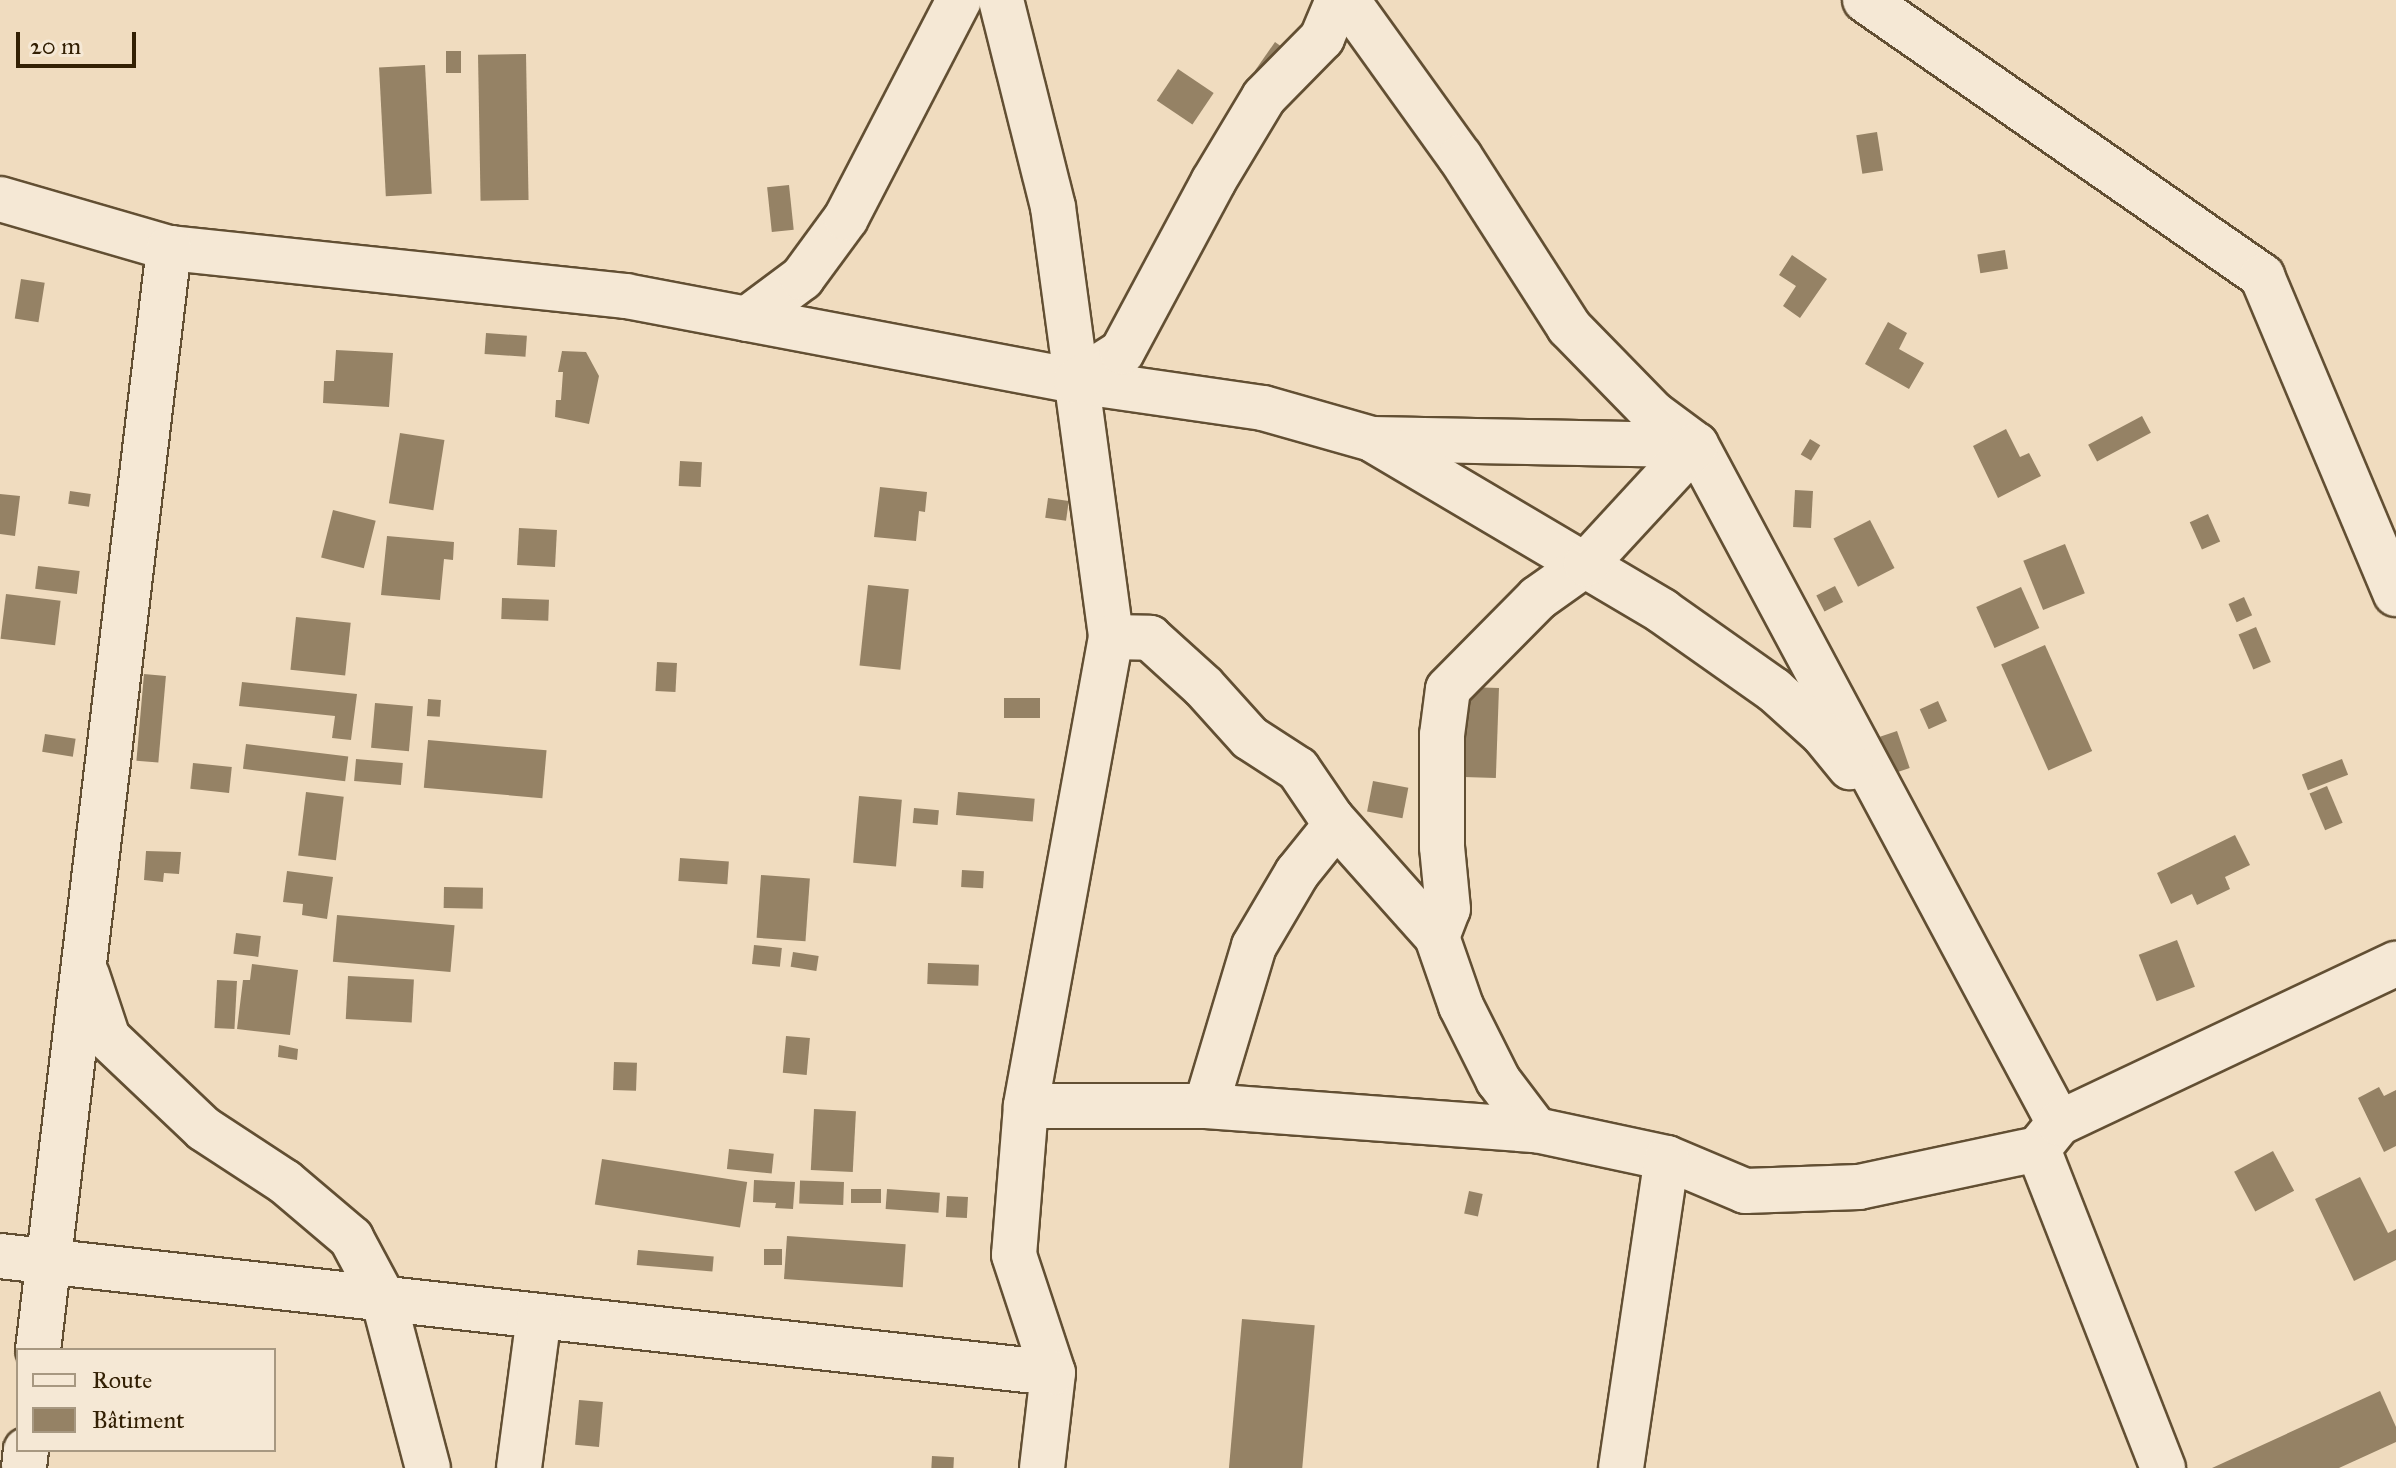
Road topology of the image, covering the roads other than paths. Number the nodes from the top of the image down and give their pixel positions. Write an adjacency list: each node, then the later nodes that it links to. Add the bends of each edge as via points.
1 (959, 0): 8 (street, via 846,218 802,278)
2 (1001, 0): 9 (street, via 1053,207)
3 (1338, 0): 9 (street, via 1322,38 1264,97 1122,352)
4 (1347, 0): 11 (street, via 1430,113 1569,327 1654,414)
5 (1865, 0): 13 (street, via 2262,276)
6 (0, 199): 7 (street)
7 (169, 248): 8 (street, via 626,296); 18 (street)
8 (747, 319): 9 (street)
9 (1076, 381): 10 (street, via 1263,408); 14 (street)
10 (1372, 439): 11 (street); 12 (street)
11 (1696, 445): 12 (street); 16 (street)
12 (1586, 564): 16 (street, via 1774,690 1823,734); 17 (street, via 1538,598 1448,689 1442,735 1442,847 1448,909)
13 (2396, 594)
14 (1111, 637): 15 (street, via 1150,638 1250,738 1298,769); 20 (street)
15 (1332, 819): 17 (street); 21 (street, via 1330,832 1297,873 1254,946)
16 (1918, 859): 23 (street)
17 (1437, 937): 22 (street, via 1461,1006 1498,1080)
18 (83, 964): 26 (street); 27 (street, via 108,1038 204,1129 285,1182 351,1238)
19 (2396, 964): 23 (street)
20 (1026, 1106): 21 (street); 30 (street, via 1014,1255)
21 (1206, 1106): 22 (street)
22 (1536, 1130): 24 (street)
23 (2048, 1136): 24 (street, via 1859,1187 1745,1191); 31 (street)
24 (1667, 1158): 35 (street)
25 (0, 1256): 26 (street)
26 (48, 1261): 27 (street); 29 (street)
27 (383, 1298): 28 (street); 32 (street)
28 (539, 1316): 30 (street); 33 (street)
29 (38, 1348)
30 (1053, 1373): 34 (street)
31 (2162, 1467)
32 (428, 1468)
33 (519, 1468)
34 (1042, 1468)
35 (1621, 1468)

